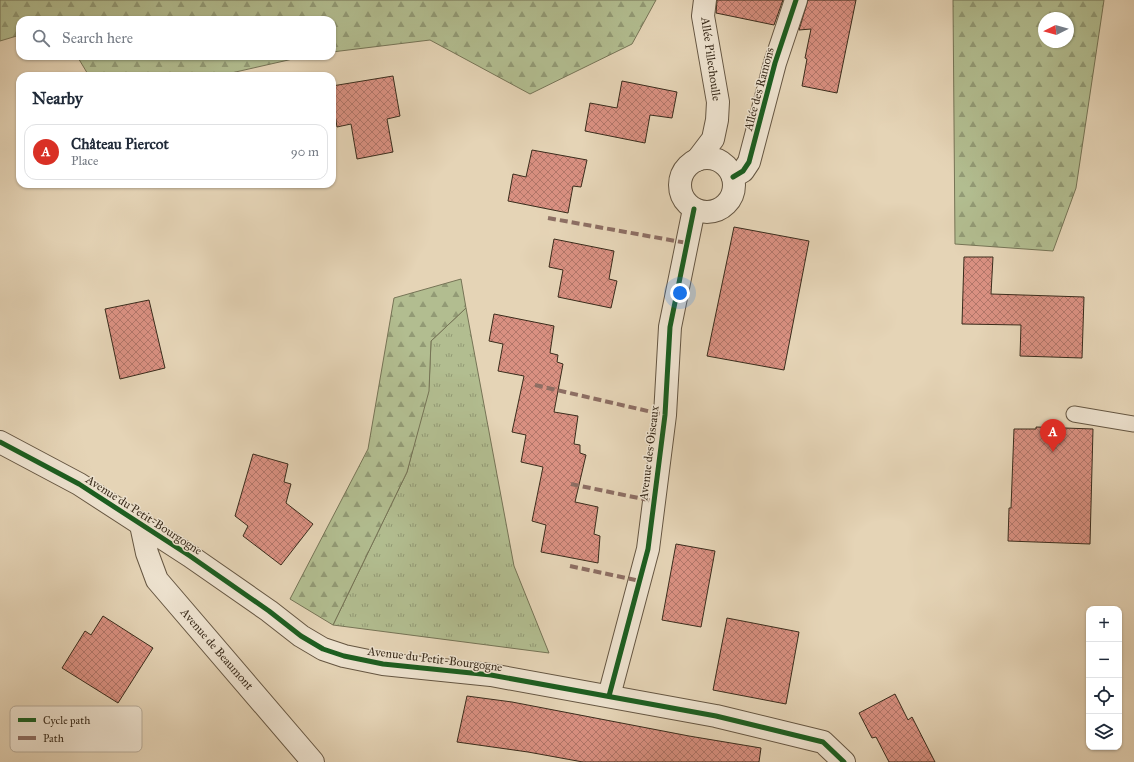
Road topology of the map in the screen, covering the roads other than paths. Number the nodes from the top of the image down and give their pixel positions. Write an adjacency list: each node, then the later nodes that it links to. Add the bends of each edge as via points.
1 (705, 0): 3 (street, Allée Pillechoulle, via 703,16 718,102 712,139)
2 (796, 0): 4 (street, Allée des Ramons, via 775,63 749,162 743,171)
3 (697, 160): 4 (street, via 705,158 721,162); 5 (street, via 686,168 681,181 683,197)
4 (733, 177): 5 (street, via 732,196 726,205 717,210 704,212)
5 (694, 209): 10 (street, Avenue des Oiseaux, via 670,327 665,415 648,549)
6 (1074, 414): 7 (lane)
7 (1134, 424)
8 (0, 442): 9 (street, Avenue du Petit-Bourgogne, via 79,484)
9 (141, 526): 10 (street, Avenue du Petit-Bourgogne, via 190,556 323,649 383,664 491,675); 11 (street, Avenue de Beaumont, via 157,580)
10 (609, 696): 12 (street, Avenue du Petit-Bourgogne, via 716,716 823,742)
11 (313, 762)
12 (844, 762)

